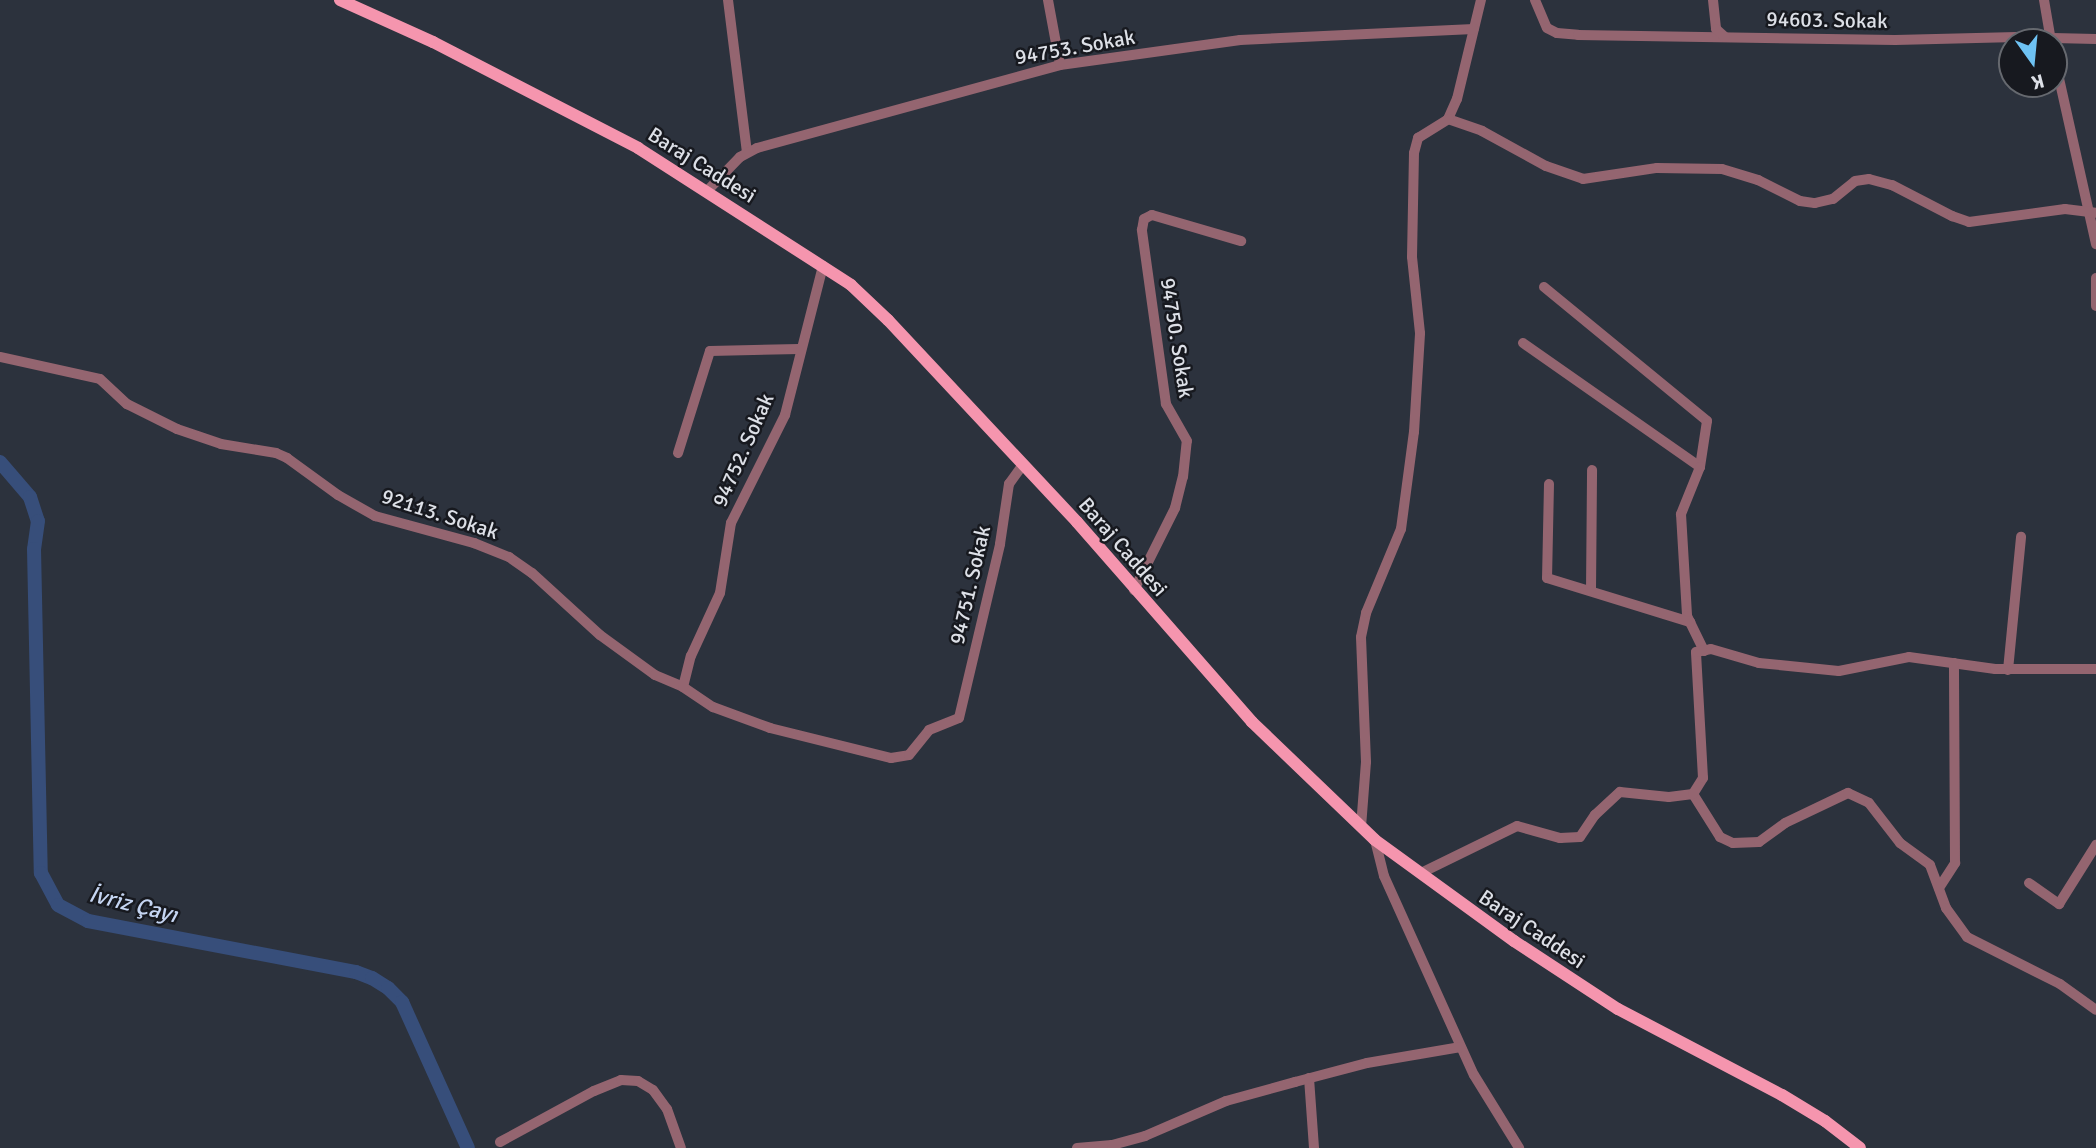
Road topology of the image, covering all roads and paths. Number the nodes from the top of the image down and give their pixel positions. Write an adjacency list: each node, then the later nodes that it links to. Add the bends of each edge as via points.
1 (340, 0): 18 (main road, Baraj Caddesi, via 593,124)
2 (728, 0): 17 (street)
3 (1048, 0): 14 (street)
4 (1481, 0): 9 (street)
5 (1535, 0): 10 (street, 94603. Sokak, via 1544,24 1557,33)
6 (1713, 0): 10 (street, via 1716,29)
7 (2044, 0): 8 (street)
8 (2048, 28)
9 (1474, 29): 14 (street, 94753. Sokak, via 1240,40); 16 (street)
10 (1726, 37): 11 (street, 94603. Sokak)
11 (1998, 39)
12 (2068, 39): 13 (street, 94603. Sokak)
13 (2096, 39)
14 (1060, 65): 17 (street, 94753. Sokak)
15 (2064, 98): 19 (street)
16 (1448, 119): 19 (street, via 1583,178 1657,168 1722,169 1808,203 1833,199 1855,181 1870,179 1969,222 2065,209); 45 (street, via 1418,138 1414,153 1413,268 1420,333 1414,432 1401,529 1366,613 1361,637 1366,762)
17 (747, 152): 18 (street, 94753. Sokak)
18 (708, 190): 22 (main road, Baraj Caddesi)
19 (2092, 212): 21 (street)
20 (1241, 241): 35 (street, 94750. Sokak, via 1157,216 1144,219 1167,404 1187,441 1175,508)
21 (2096, 244)
22 (823, 266): 27 (street, 94752. Sokak); 30 (main road, Baraj Caddesi, via 888,320)
23 (2096, 278): 25 (street)
24 (1544, 287): 31 (street, via 1707,421)
25 (2096, 306)
26 (1523, 343): 31 (street)
27 (799, 349): 29 (street, via 710,351); 42 (street, 94752. Sokak, via 785,415 732,523 720,593 691,656)
28 (0, 357): 42 (street, 92113. Sokak, via 100,379 127,404 177,429 287,458 375,516 509,557 546,585 589,628 655,675)
29 (678, 453)
30 (1023, 465): 35 (main road, Baraj Caddesi); 43 (street, 94751. Sokak, via 1009,484 1000,544)
31 (1700, 467): 37 (street, via 1681,514)
32 (1592, 470): 36 (street)
33 (1549, 484): 36 (street, via 1547,578)
34 (2021, 537): 41 (street)
35 (1134, 590): 45 (main road, Baraj Caddesi, via 1252,722)
36 (1591, 591): 37 (street)
37 (1690, 622): 38 (street)
38 (1704, 650): 39 (street, via 1759,663 1839,671 1909,657); 44 (street, via 1696,652 1703,778)
39 (1954, 663): 41 (street); 50 (street, via 1955,863)
40 (2096, 669): 41 (street)
41 (2008, 670)
42 (683, 687): 43 (street, 92113. Sokak, via 713,707 751,723 891,758 909,755 929,730)
43 (958, 718)
44 (1693, 794): 48 (street, via 1668,797 1620,792 1580,837 1560,838 1517,826); 50 (street, via 1720,837 1733,843 1759,842 1785,823 1848,793 1869,803 1900,843 1930,865)
45 (1361, 827): 46 (main road, Baraj Caddesi)
46 (1376, 840): 48 (main road, Baraj Caddesi); 52 (street, via 1384,876)
47 (2096, 845): 49 (street, via 2059,904)
48 (1421, 873): 60 (main road, Baraj Caddesi, via 1618,1009 1792,1101)
49 (2029, 883)
50 (1939, 888): 51 (street, via 1946,908 1967,937 2060,984)
51 (2096, 1010)
52 (1461, 1046): 53 (street); 59 (street)
53 (1309, 1078): 55 (street, via 1226,1101); 58 (street)
54 (500, 1142): 56 (street, via 621,1080 638,1081 653,1090 667,1109)
55 (1112, 1146): 57 (street)
56 (681, 1148)
57 (1077, 1148)
58 (1314, 1148)
59 (1519, 1148)
60 (1860, 1148)

